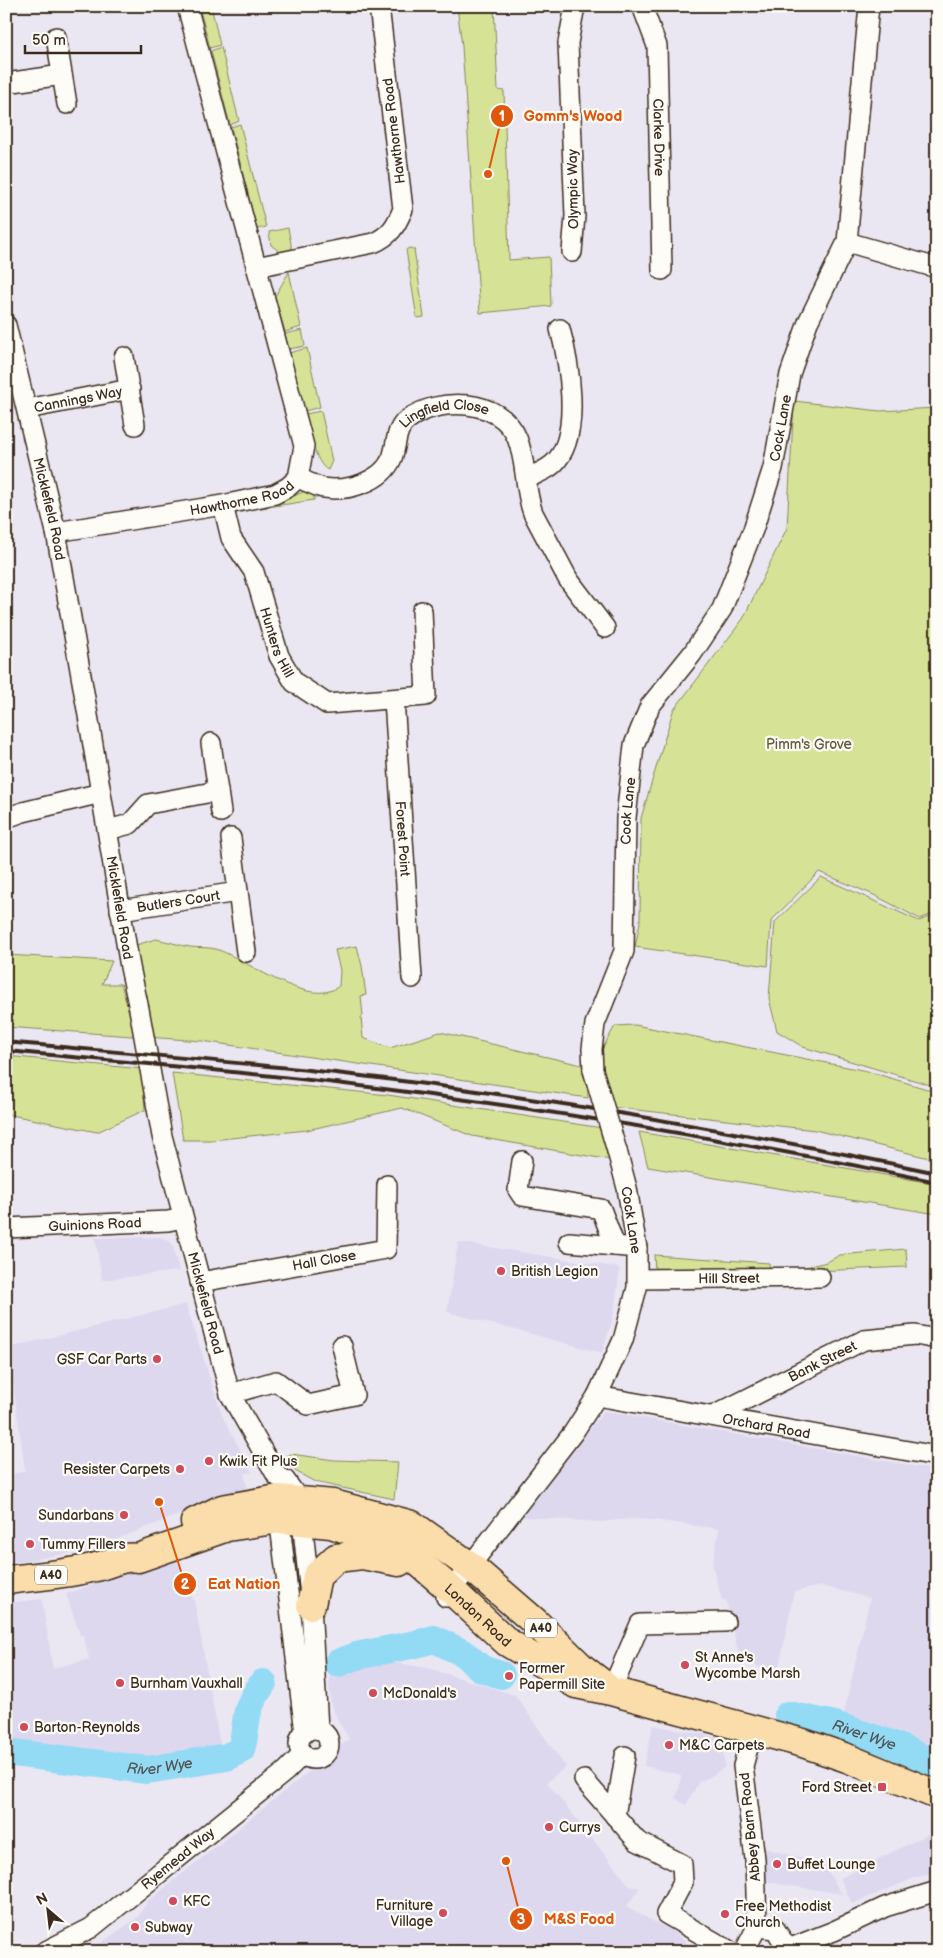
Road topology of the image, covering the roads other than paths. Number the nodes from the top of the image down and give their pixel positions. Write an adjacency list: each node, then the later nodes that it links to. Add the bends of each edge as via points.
1 (188, 6): 12 (street, Hawthorne Road)
2 (379, 6): 12 (street, Hawthorne Road, via 403,209 398,222 384,238 373,243)
3 (574, 6): 11 (street, Olympic Way, via 568,43 575,216)
4 (642, 6): 14 (street, Clarke Drive, via 657,46)
5 (868, 7): 10 (street, Cock Lane)
6 (56, 37): 7 (street)
7 (62, 74): 8 (street); 9 (street)
8 (6, 82)
9 (67, 104)
10 (847, 242): 13 (street); 45 (street, Cock Lane, bridge, via 798,348 772,468 753,530 722,609 692,654 650,706 634,745 626,818 624,950 595,1024 592,1049 593,1070 627,1188)
11 (572, 252)
12 (256, 267): 21 (street, Hawthorne Road, via 304,446)
13 (937, 268)
14 (662, 270)
15 (6, 325): 19 (street, Micklefield Road)
16 (560, 329): 22 (street, via 569,366 568,431 564,448 552,466)
17 (124, 356): 18 (street, Cannings Way)
18 (130, 390): 19 (street, Cannings Way); 20 (street, Cannings Way)
19 (27, 409): 24 (street, Micklefield Road)
20 (135, 425)
21 (298, 478): 22 (street, Lingfield Close, via 323,488 353,485 376,478 390,462 400,426 420,412 466,405 487,410 509,426 517,437); 23 (street, Hawthorne Road, via 275,494)
22 (528, 478): 26 (street, Lingfield Close, via 529,501 553,551 568,579)
23 (223, 506): 24 (street, Hawthorne Road); 27 (street, Hunters Hill, via 231,538 254,572 279,656 294,682 326,704)
24 (56, 532): 30 (street, Micklefield Road)
25 (422, 611): 27 (street, Hunters Hill, via 426,696)
26 (605, 628)
27 (394, 699): 38 (street, Forest Point)
28 (211, 743): 29 (street)
29 (218, 791): 31 (street); 33 (street, via 148,804 130,824)
30 (101, 793): 32 (street); 33 (street, Micklefield Road)
31 (221, 812)
32 (6, 818)
33 (108, 830): 36 (street, Micklefield Road)
34 (231, 838): 35 (street, Butlers Court)
35 (238, 892): 36 (street, Butlers Court); 37 (street, Butlers Court)
36 (120, 910): 41 (street, Micklefield Road, via 162,1136)
37 (246, 952)
38 (412, 978)
39 (522, 1161): 44 (street, via 518,1190 522,1196 601,1209)
40 (387, 1185): 48 (street, Hall Close, via 386,1249)
41 (183, 1218): 42 (street, Guinions Road); 48 (street, Micklefield Road)
42 (6, 1228)
43 (569, 1242): 44 (street)
44 (614, 1246): 45 (street)
45 (637, 1248): 47 (street, Cock Lane)
46 (820, 1277): 47 (street, Hill Street)
47 (638, 1279): 52 (street, Cock Lane, via 623,1340)
48 (200, 1282): 51 (street, Micklefield Road)
49 (937, 1339): 53 (street, Bank Street, via 915,1334 864,1340)
50 (342, 1346): 51 (street, via 354,1395 308,1405 276,1381)
51 (230, 1394): 55 (street, Micklefield Road)
52 (597, 1396): 53 (street, Orchard Road); 57 (street, Cock Lane)
53 (715, 1415): 54 (street, Orchard Road)
54 (937, 1456)
55 (287, 1503): 56 (main road, London Road / A40, via 138,1558); 57 (main road, London Road / A40, via 331,1524 402,1547); 58 (street); 63 (street)
56 (6, 1580)
57 (458, 1581): 58 (main road, via 398,1561 362,1555 336,1558 317,1576); 60 (main road, A40); 60 (main road, London Road / A40, via 492,1628 507,1642); 61 (main road, London Road / A40, via 535,1622)
58 (311, 1605): 63 (street)
59 (725, 1622): 61 (street, via 640,1624)
60 (576, 1684): 61 (main road, London Road / A40)
61 (611, 1691): 62 (main road, A40)
62 (753, 1730): 67 (main road, A40, via 848,1758); 70 (street, Abbey Barn Road, via 743,1766 755,1859)
63 (311, 1731): 64 (street, via 300,1740); 64 (street, via 326,1734 329,1748 324,1756 315,1760)
64 (302, 1754): 72 (street, Ryemead Way, via 286,1771 91,1928)
65 (625, 1756): 68 (street)
66 (584, 1780): 68 (street)
67 (937, 1795)
68 (615, 1816): 73 (street, via 637,1841 682,1864 683,1882 666,1914)
69 (934, 1894): 71 (street, via 885,1907)
70 (758, 1927): 71 (street, via 775,1929); 74 (street)
71 (788, 1950)
72 (44, 1952)
73 (732, 1952)
74 (744, 1952)

